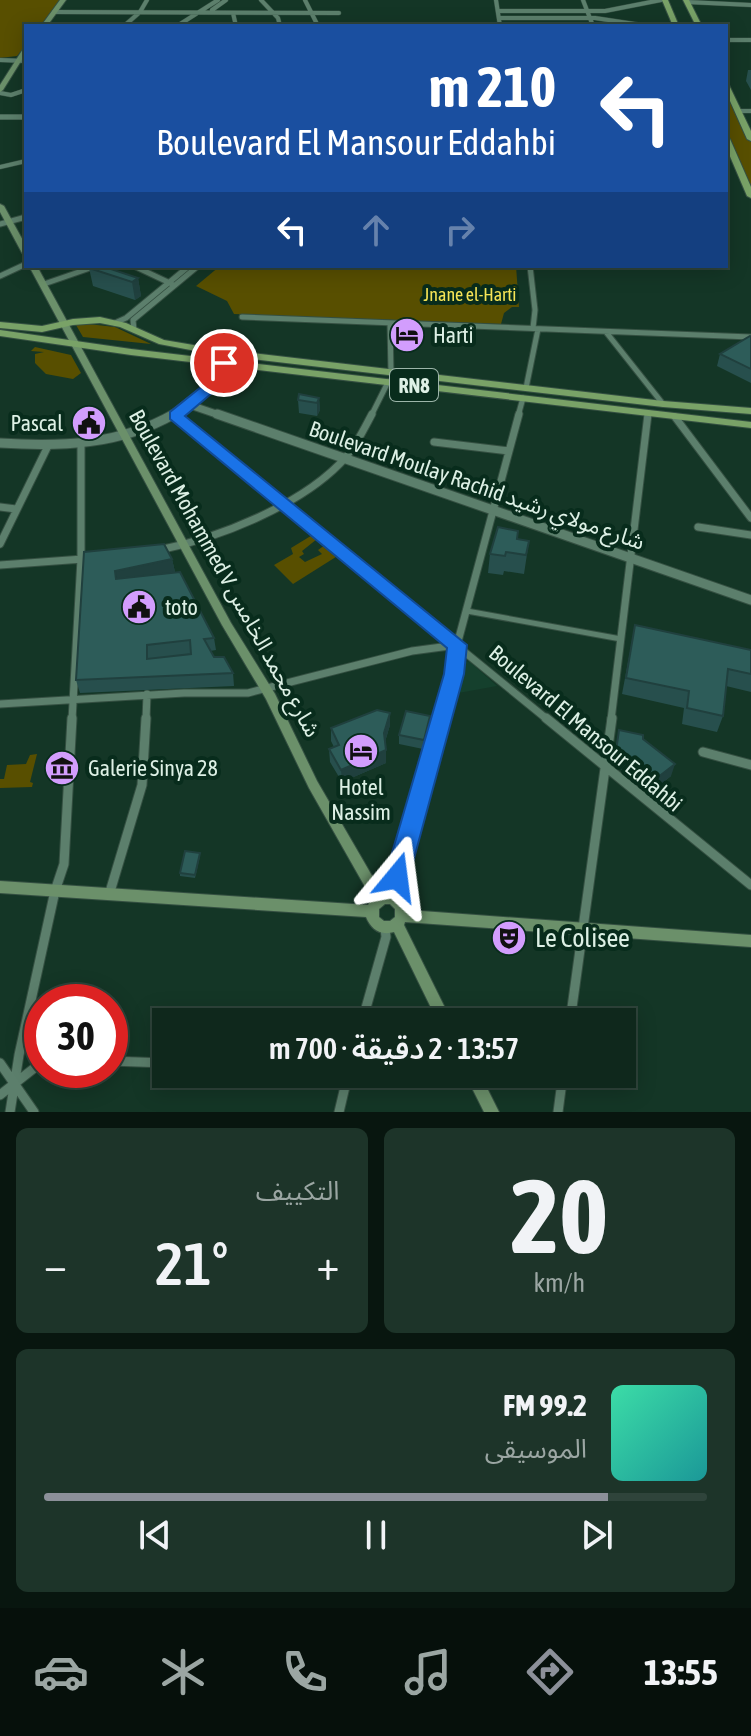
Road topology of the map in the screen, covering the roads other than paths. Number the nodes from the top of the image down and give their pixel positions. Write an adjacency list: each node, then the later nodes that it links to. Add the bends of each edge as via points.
1 (63, 0): 14 (main road)
2 (147, 0): 21 (street)
3 (218, 0): 15 (street)
4 (226, 0): 16 (street)
5 (261, 0): 18 (street)
6 (305, 0): 19 (street)
7 (496, 0): 12 (street)
8 (583, 0): 13 (street)
9 (663, 0): 13 (street); 34 (main road)
10 (687, 1): 11 (street); 35 (main road)
11 (751, 5)
12 (498, 11): 13 (street); 22 (street)
13 (586, 11): 23 (street)
14 (54, 12): 21 (street); 24 (main road)
15 (200, 12): 16 (street); 21 (street); 26 (street)
16 (208, 12): 17 (street); 27 (street)
17 (233, 13): 18 (street); 28 (street)
18 (275, 13): 19 (street); 29 (street)
19 (313, 13): 20 (street); 30 (street)
20 (339, 13)
21 (138, 14): 25 (street)
22 (499, 18): 23 (street); 31 (street)
23 (589, 18): 32 (street); 33 (street)
24 (45, 24)
25 (126, 24)
26 (180, 24)
27 (190, 24)
28 (236, 24)
29 (279, 24)
30 (317, 24)
31 (500, 24)
32 (592, 24)
33 (633, 24)
34 (675, 24)
35 (698, 24)
36 (728, 40): 37 (street)
37 (751, 40)
38 (0, 60): 39 (street)
39 (22, 60): 40 (main road)
40 (7, 77): 41 (main road); 43 (main road)
41 (0, 83)
42 (728, 89): 47 (main road)
43 (0, 92): 44 (street)
44 (24, 92)
45 (24, 93): 46 (street)
46 (0, 100)
47 (739, 111): 48 (street); 51 (main road)
48 (751, 111)
49 (24, 119): 50 (street)
50 (0, 120)
51 (751, 139)
52 (728, 144): 55 (main road)
53 (24, 161): 56 (street)
54 (728, 162): 55 (street)
55 (736, 162): 57 (main road)
56 (0, 167)
57 (751, 196)
58 (0, 206): 60 (main road)
59 (24, 218): 60 (street)
60 (4, 223): 61 (main road)
61 (24, 250)
62 (24, 265): 69 (street)
63 (34, 268): 70 (main road, Boulevard Mohammed V شارع محمد الخامس)
64 (90, 268): 70 (street)
65 (138, 268): 71 (street)
66 (187, 268): 71 (street)
67 (195, 268): 71 (street)
68 (530, 268): 77 (street)
69 (0, 276)
70 (44, 284): 73 (main road, Boulevard Mohammed V شارع محمد الخامس)
71 (172, 284): 74 (street); 78 (street, via 133,320)
72 (242, 317): 75 (street)
73 (65, 323): 74 (main road, RN8); 76 (main road, RN8, via 42,329); 82 (main road, Boulevard Mohammed V شارع محمد الخامس)
74 (115, 323): 78 (main road, RN8)
75 (390, 323): 77 (street); 84 (street)
76 (0, 325)
77 (536, 328): 79 (street); 85 (street)
78 (134, 330): 84 (main road, RN8, via 162,342)
79 (606, 332): 81 (street); 86 (street)
80 (0, 333): 82 (main road, RN8)
81 (751, 337)
82 (78, 346): 83 (main road, RN8); 93 (main road, Boulevard Mohammed V شارع محمد الخامس)
83 (224, 363): 84 (main road, RN8); 87 (street)
84 (390, 378): 85 (main road, RN8); 99 (street)
85 (524, 393): 86 (main road, RN8); 89 (main road, RN8); 98 (street)
86 (663, 404): 88 (main road, RN8)
87 (190, 405): 90 (street); 99 (street, Boulevard Moulay Rachid شارع مولاي رشيد)
88 (751, 411)
89 (648, 414): 91 (main road, RN8); 111 (street)
90 (175, 416): 93 (street); 100 (street, Boulevard El Mansour Eddahbi)
91 (675, 417): 92 (main road, RN8); 104 (street)
92 (751, 425)
93 (125, 436): 96 (street); 108 (main road, Boulevard Mohammed V شارع محمد الخامس)
94 (434, 442): 98 (street)
95 (0, 443): 97 (street)
96 (81, 445): 97 (street); 112 (street)
97 (48, 446): 102 (street)
98 (509, 451): 103 (street)
99 (344, 459): 100 (street); 103 (street, Boulevard Moulay Rachid شارع مولاي رشيد)
100 (285, 504): 108 (street); 117 (street, Boulevard El Mansour Eddahbi)
101 (0, 507): 102 (street)
102 (16, 509): 107 (street)
103 (495, 509): 111 (street, Boulevard Moulay Rachid شارع مولاي رشيد); 115 (street)
104 (751, 518)
105 (698, 527): 106 (street)
106 (751, 535)
107 (0, 544)
108 (184, 545): 109 (street); 118 (main road, Boulevard Mohammed V شارع محمد الخامس)
109 (152, 551)
110 (95, 557): 112 (street)
111 (631, 557): 114 (street, Boulevard Moulay Rachid شارع مولاي رشيد); 116 (street)
112 (81, 559): 113 (street); 120 (street)
113 (0, 565)
114 (751, 600)
115 (467, 611): 116 (street); 117 (street)
116 (621, 639): 122 (street)
117 (457, 645): 118 (street); 125 (street, Boulevard El Mansour Eddahbi); 131 (street, via 452,682 397,877)
118 (265, 688): 119 (street, via 248,693); 131 (main road, Boulevard Mohammed V شارع محمد الخامس)
119 (147, 694): 120 (street); 130 (street, via 142,785)
120 (72, 701): 121 (street); 129 (street, via 64,864)
121 (0, 704)
122 (609, 733): 123 (street); 125 (street)
123 (623, 737)
124 (703, 752): 126 (street)
125 (605, 765): 127 (street, Boulevard El Mansour Eddahbi); 133 (street)
126 (751, 765)
127 (751, 885)
128 (0, 887): 129 (main road)
129 (55, 891): 130 (main road); 142 (street)
130 (109, 895): 131 (main road)
131 (380, 904): 132 (main road, via 375,922); 132 (main road, via 400,905)
132 (395, 923): 133 (main road); 135 (street); 136 (main road)
133 (585, 928): 134 (main road); 137 (street)
134 (751, 941)
135 (366, 1008)
136 (438, 1008)
137 (572, 1008)
138 (128, 1062): 139 (street)
139 (152, 1062)
140 (0, 1063): 142 (street)
141 (24, 1076): 142 (street)
142 (14, 1083): 146 (street); 147 (street); 148 (street)
143 (344, 1088): 149 (street)
144 (479, 1088): 150 (main road)
145 (561, 1088): 151 (street)
146 (0, 1095)
147 (10, 1112)
148 (34, 1112)
149 (339, 1112)
150 (492, 1112)
151 (558, 1112)

